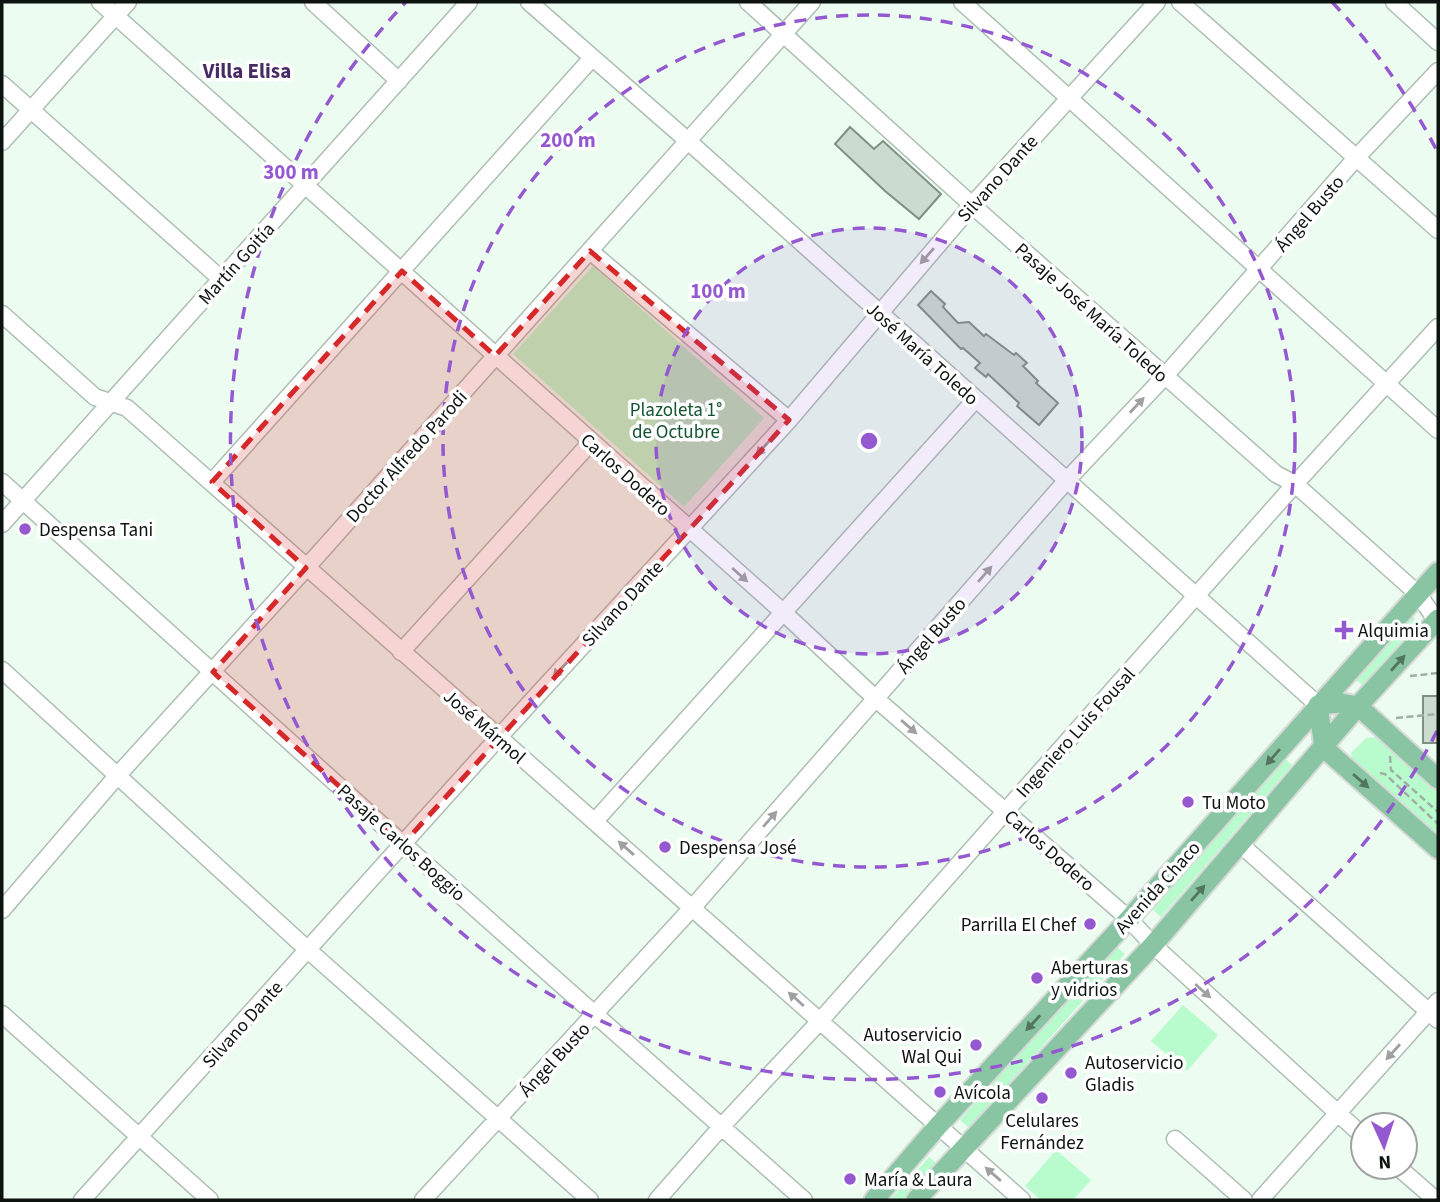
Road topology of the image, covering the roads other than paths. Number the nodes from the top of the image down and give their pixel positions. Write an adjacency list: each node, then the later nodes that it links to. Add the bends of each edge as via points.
1 (100, 2): 12 (street, Carlos Dodero)
2 (128, 2): 12 (street)
3 (313, 2): 17 (street)
4 (469, 2): 17 (street, Martín Goitía)
5 (529, 2): 15 (street, José María Toledo)
6 (748, 2): 13 (street, Pasaje José María Toledo)
7 (812, 2): 13 (street, Doctor Alfredo Parodi)
8 (962, 2): 19 (street)
9 (1157, 2): 19 (street, Silvano Dante)
10 (1180, 2): 23 (street)
11 (1394, 2): 14 (street)
12 (115, 16): 20 (street); 24 (street, Carlos Dodero)
13 (784, 33): 21 (street, Doctor Alfredo Parodi); 25 (street, Pasaje José María Toledo)
14 (1438, 42)
15 (592, 58): 21 (street, José María Toledo); 29 (street)
16 (1438, 71): 23 (street, Ángel Busto)
17 (399, 80): 24 (street, Martín Goitía)
18 (2, 84): 20 (street)
19 (1070, 98): 25 (street, Silvano Dante); 28 (street)
20 (31, 109): 22 (street); 30 (street)
21 (688, 141): 27 (street, Doctor Alfredo Parodi); 31 (street, José María Toledo)
22 (2, 142)
23 (1356, 158): 26 (street); 28 (street, Ángel Busto)
24 (306, 185): 29 (street, Carlos Dodero); 30 (street, Martín Goitía)
25 (972, 205): 31 (street, Silvano Dante, one-way to 31); 35 (street, Pasaje José María Toledo)
26 (1438, 230)
27 (590, 251): 34 (street, Doctor Alfredo Parodi); 39 (street)
28 (1260, 269): 35 (street, Ángel Busto); 36 (street)
29 (401, 271): 34 (street, Carlos Dodero); 44 (street)
30 (221, 279): 38 (street, Martín Goitía)
31 (878, 313): 37 (street, José María Toledo); 39 (street, Silvano Dante)
32 (2, 314): 38 (street, José Mármol, via 95,397)
33 (1438, 327): 36 (street, Ingeniero Luis Fousal)
34 (495, 356): 41 (street, Carlos Dodero); 49 (street, Doctor Alfredo Parodi)
35 (1164, 376): 42 (street, Ángel Busto, one-way to 35); 45 (street, Pasaje José María Toledo, via 1276,474)
36 (1387, 384): 40 (street); 45 (street, Ingeniero Luis Fousal)
37 (975, 400): 42 (street, José María Toledo); 53 (street)
38 (110, 402): 44 (street, José Mármol, via 127,408); 46 (street, Martín Goitía)
39 (789, 419): 48 (street, Silvano Dante, one-way to 48)
40 (1438, 430)
41 (591, 442): 48 (street, Carlos Dodero); 55 (street)
42 (1067, 480): 52 (street, José María Toledo); 58 (street, Ángel Busto, one-way to 42)
43 (2, 482): 46 (street, Pasaje Carlos Boggio)
44 (212, 482): 49 (street, José Mármol)
45 (1295, 484): 51 (street, Pasaje José María Toledo); 52 (street, Ingeniero Luis Fousal)
46 (22, 500): 47 (street, Martín Goitía); 57 (street, Pasaje Carlos Boggio)
47 (2, 524)
48 (689, 529): 53 (street, Carlos Dodero, one-way to 53); 61 (street, Silvano Dante, one-way to 61)
49 (306, 568): 55 (street, José Mármol); 57 (street, Doctor Alfredo Parodi)
50 (1438, 572): 51 (main road, Avenida Chaco)
51 (1418, 594): 54 (street, Pasaje José María Toledo); 59 (main road, Avenida Chaco)
52 (1196, 596): 59 (street, José María Toledo); 65 (street, Ingeniero Luis Fousal)
53 (784, 613): 58 (street, Carlos Dodero); 66 (street)
54 (1438, 620): 60 (main road, Avenida Chaco, one-way to 54)
55 (401, 652): 61 (street, José Mármol)
56 (2, 670): 63 (street)
57 (213, 672): 63 (street, Doctor Alfredo Parodi); 67 (street, Pasaje Carlos Boggio)
58 (875, 698): 65 (street, Carlos Dodero, one-way to 65); 70 (street, Ángel Busto, one-way to 58)
59 (1318, 705): 60 (main road); 62 (main road); 72 (main road, Avenida Chaco, one-way to 72)
60 (1358, 706): 62 (main road, Avenida Chaco); 64 (main road)
61 (499, 737): 66 (street, José Mármol); 67 (street, Silvano Dante)
62 (1324, 748): 68 (main road, Avenida Chaco); 69 (main road, one-way to 69)
63 (117, 776): 71 (street, Doctor Alfredo Parodi); 74 (street)
64 (1438, 779)
65 (1005, 810): 72 (street, Carlos Dodero); 78 (street, Ingeniero Luis Fousal)
66 (595, 821): 70 (street, José Mármol, one-way to 66)
67 (403, 844): 74 (street, Silvano Dante); 76 (street, Pasaje Carlos Boggio)
68 (1240, 844): 73 (main road, Avenida Chaco, one-way to 68); 75 (street)
69 (1438, 849)
70 (693, 907): 76 (street, Ángel Busto); 78 (street, José Mármol, one-way to 70)
71 (2, 910)
72 (1129, 919): 73 (street, Carlos Dodero); 83 (main road, Avenida Chaco, one-way to 83)
73 (1153, 944): 79 (street, Carlos Dodero, one-way to 79); 86 (main road, Avenida Chaco)
74 (308, 950): 80 (street); 84 (street, Silvano Dante)
75 (1435, 1011): 79 (street, one-way to 79)
76 (596, 1013): 80 (street, Ángel Busto); 82 (street, Pasaje Carlos Boggio)
77 (2, 1014): 84 (street)
78 (820, 1021): 82 (street, Ingeniero Luis Fousal); 83 (street, José Mármol)
79 (1338, 1113): 81 (street, Carlos Dodero); 98 (street)
80 (498, 1119): 90 (street, Ángel Busto); 91 (street)
81 (1349, 1123)
82 (722, 1126): 92 (street, Ingeniero Luis Fousal); 93 (street, Pasaje Carlos Boggio)
83 (938, 1126): 86 (street, José Mármol); 94 (main road, Avenida Chaco)
84 (140, 1138): 88 (street, Silvano Dante); 89 (street)
85 (1175, 1139): 97 (street)
86 (963, 1148): 95 (main road, Avenida Chaco); 96 (street, José Mármol, one-way to 86)
87 (1414, 1181): 99 (street)
88 (82, 1200)
89 (210, 1200)
90 (423, 1200)
91 (590, 1200)
92 (657, 1200)
93 (804, 1200)
94 (874, 1200)
95 (916, 1200)
96 (1022, 1200)
97 (1244, 1200)
98 (1260, 1200)
99 (1436, 1200)

